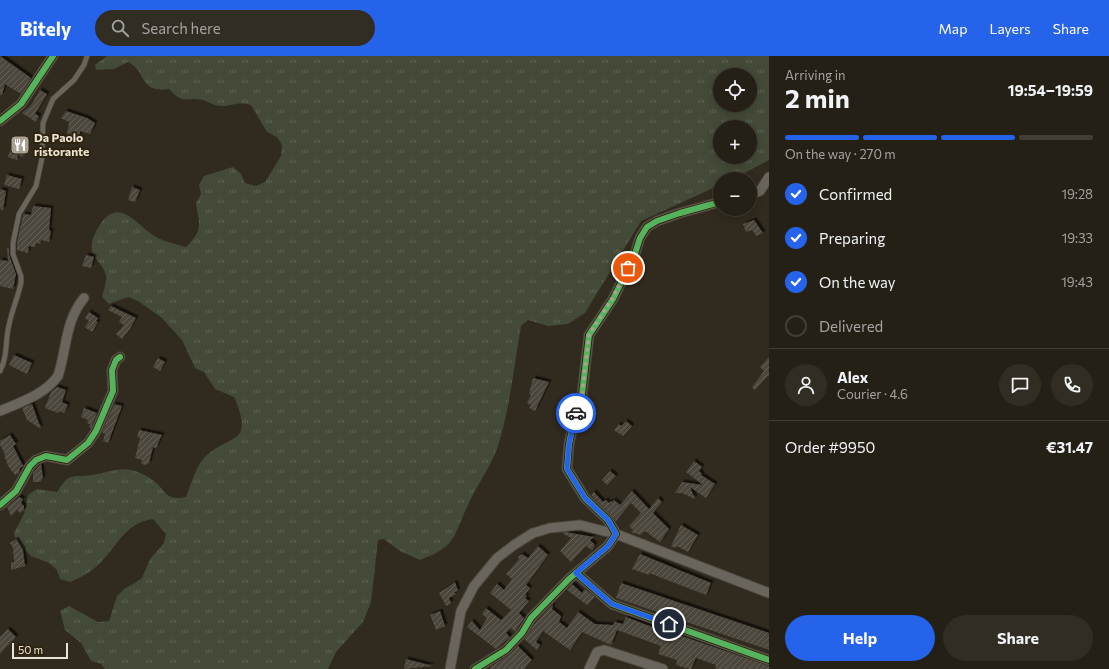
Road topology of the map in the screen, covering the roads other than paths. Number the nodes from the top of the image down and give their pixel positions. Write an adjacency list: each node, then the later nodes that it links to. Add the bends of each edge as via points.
1 (53, 56): 3 (street, via 21,104)
2 (87, 56): 9 (lane, via 74,80 53,99 43,123 42,158 36,186 19,214 13,243 13,254 21,282 9,324 6,354)
3 (0, 121)
4 (769, 177): 5 (street)
5 (757, 192)
6 (713, 204): 12 (street, via 656,221 647,227 612,299 589,335 581,403 575,415 567,469 585,498 608,520)
7 (84, 298): 10 (street, via 70,320 58,376 54,382 37,395)
8 (120, 357): 11 (street, via 112,370 114,391 93,436 67,460 46,456 36,460 16,491)
9 (0, 371)
10 (0, 411)
11 (0, 505)
12 (616, 534): 13 (street, via 608,546); 14 (street); 16 (street, via 580,525 550,528 533,533 497,558 474,586 461,611)
13 (576, 573): 15 (street, via 612,604); 17 (street, via 531,618 522,633 506,650)
14 (769, 593)
15 (769, 660)
16 (450, 669)
17 (475, 669)
18 (589, 669): 19 (street, via 597,652 604,650)
19 (663, 669)

